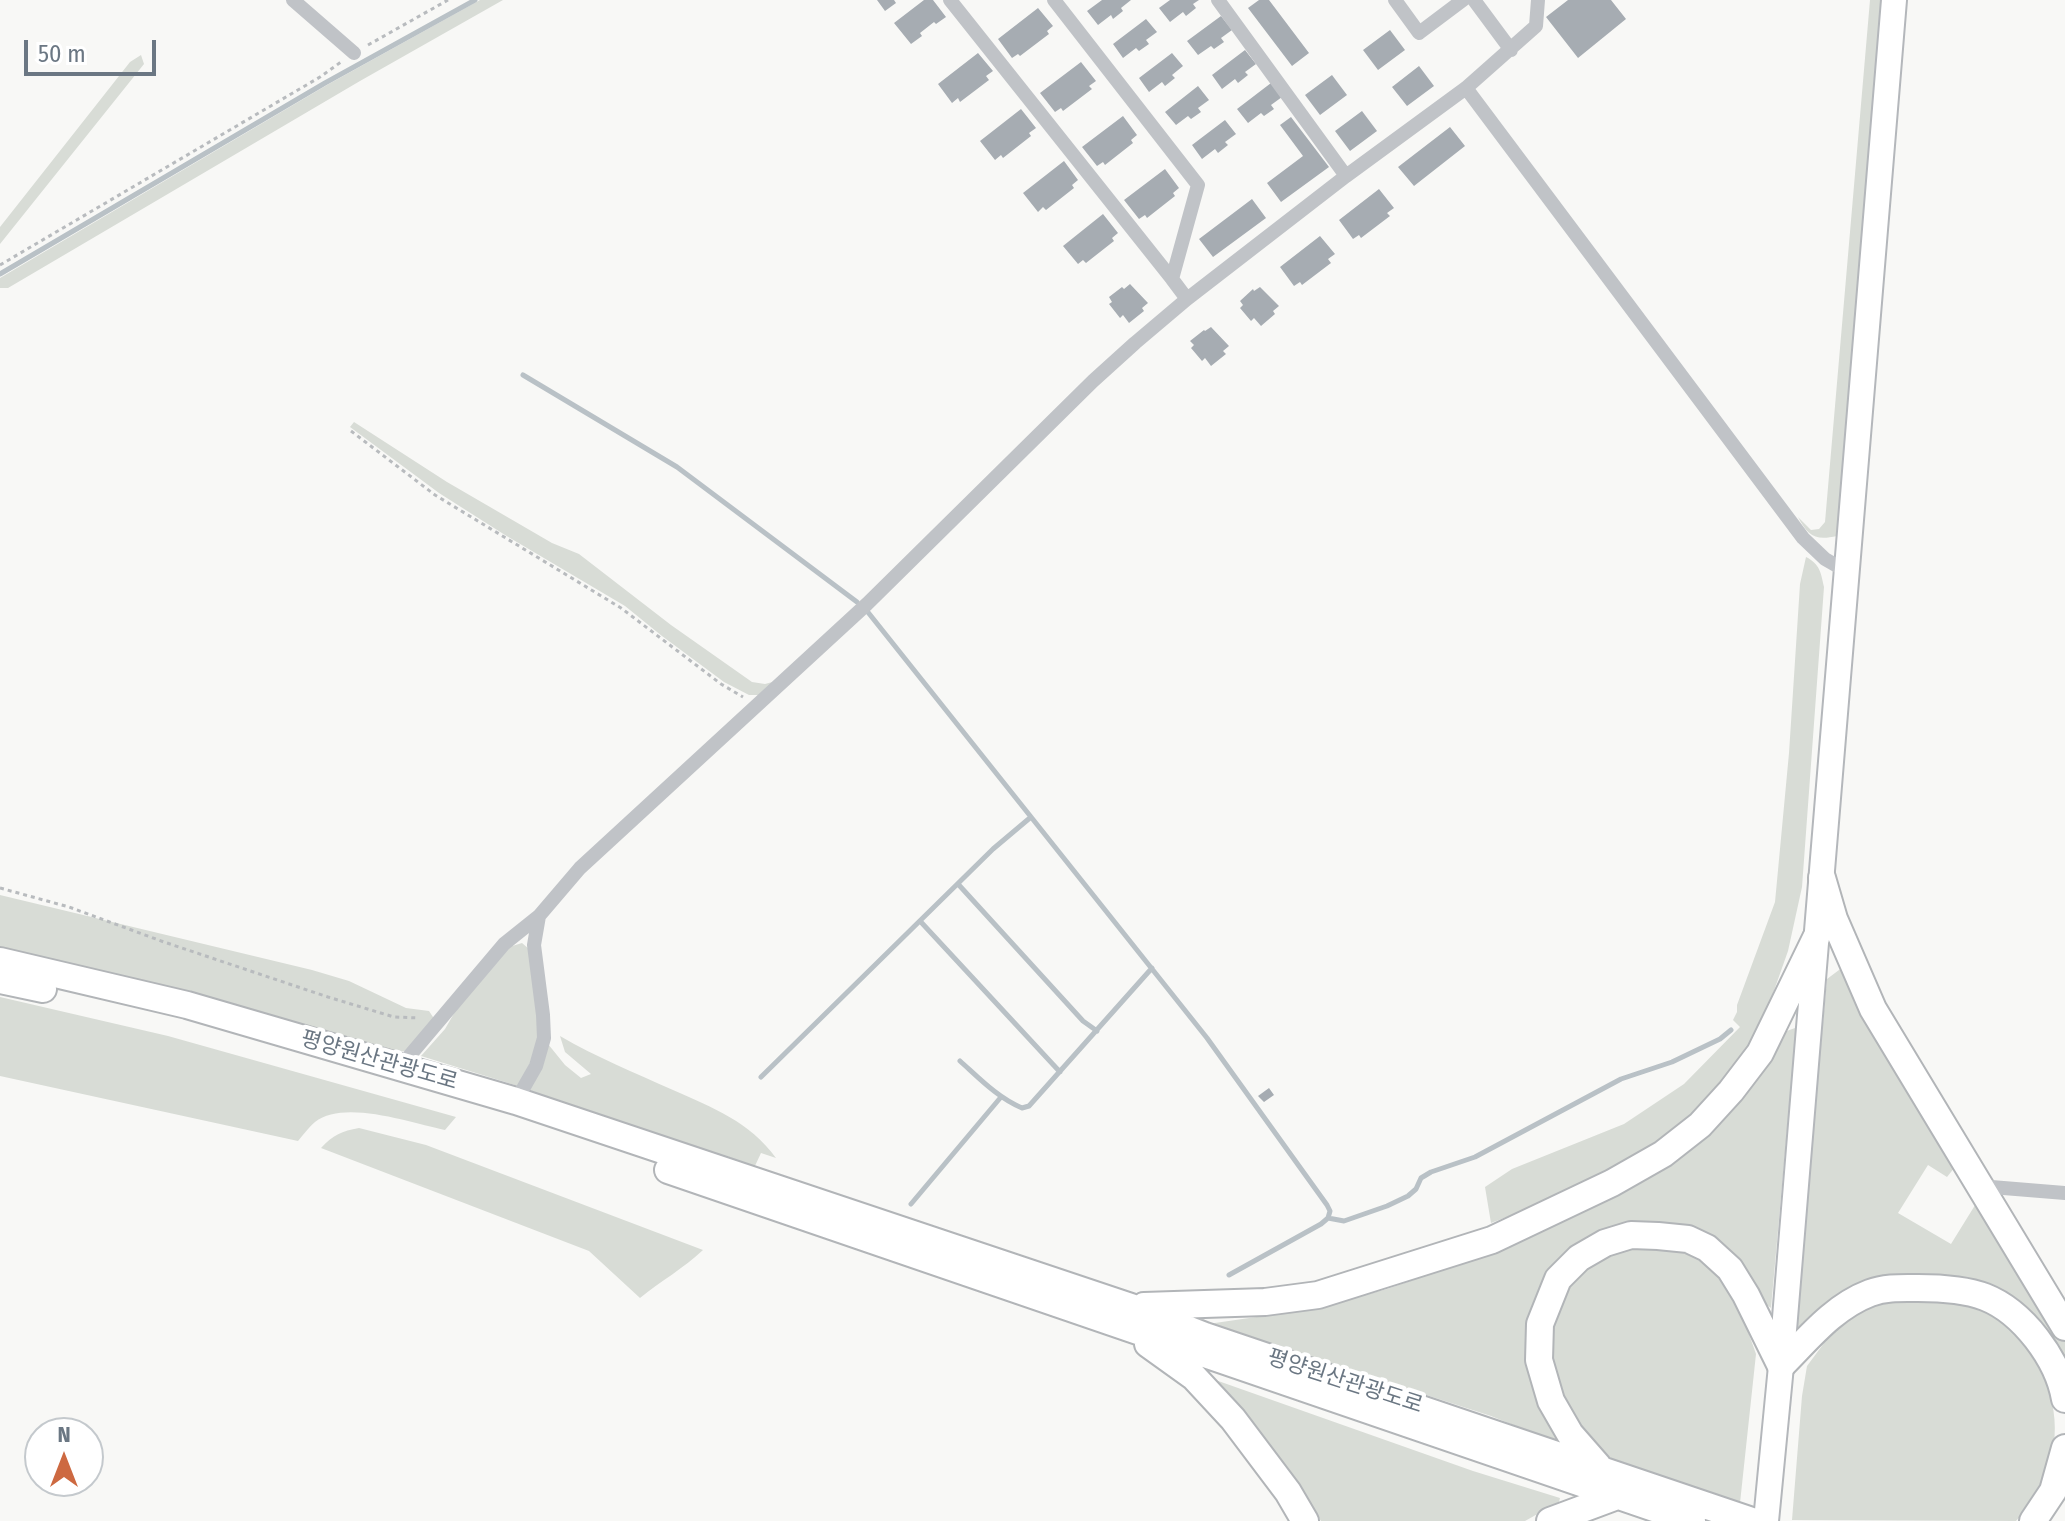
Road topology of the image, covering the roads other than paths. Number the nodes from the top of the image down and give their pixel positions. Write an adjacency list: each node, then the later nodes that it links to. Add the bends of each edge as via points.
1 (293, 0): 11 (street)
2 (950, 0): 14 (street)
3 (1054, 0): 14 (street, via 1198,185)
4 (1218, 0): 13 (street)
5 (1395, 0): 6 (street, via 1419,33)
6 (1463, 0)
7 (1474, 0): 10 (street)
8 (1538, 0): 10 (street, via 1536,26)
9 (1894, 0): 16 (main road)
10 (1511, 50): 12 (street)
11 (354, 53)
12 (1466, 88): 13 (street); 16 (street, via 1803,538)
13 (1346, 176): 15 (street)
14 (1172, 279): 15 (street)
15 (1187, 299): 18 (street, via 1093,381 867,604 580,868)
16 (1846, 571): 17 (main road)
17 (1822, 878): 19 (highway); 20 (main road)
18 (539, 916): 23 (street, via 504,944); 24 (street, via 534,945 544,1038 536,1066)
19 (1845, 946): 20 (highway); 25 (highway, via 1873,1009)
20 (1814, 951): 28 (highway, via 1760,1053 1731,1091 1663,1154 1612,1183 1492,1240 1318,1295); 30 (main road)
21 (0, 961): 23 (highway, 평양원산관광도로, via 187,1005)
22 (0, 980): 26 (highway, via 360,1070)
23 (400, 1067): 24 (highway, 평양원산관광도로)
24 (516, 1101): 26 (highway, 평양원산관광도로)
25 (1979, 1186): 27 (street); 29 (highway)
26 (750, 1189): 28 (highway)
27 (2065, 1193)
28 (1128, 1318): 32 (highway); 32 (highway, 평양원산관광도로, via 1205,1336); 37 (highway, via 1194,1377 1242,1431)
29 (2065, 1327)
30 (1781, 1366): 31 (highway, via 1848,1304 1887,1289 1935,1288 1986,1298 2013,1314 2053,1362); 34 (highway, via 1730,1269 1707,1248 1688,1239 1658,1236 1631,1235 1605,1243 1558,1279 1540,1324 1539,1360 1551,1401); 40 (main road)
31 (2065, 1399)
32 (1482, 1439): 34 (highway); 35 (highway)
33 (2065, 1448): 41 (highway, via 2053,1491)
34 (1600, 1469): 36 (highway)
35 (1617, 1496): 36 (highway); 38 (highway)
36 (1697, 1513): 39 (highway)
37 (1305, 1521)
38 (1550, 1521)
39 (1752, 1521)
40 (1766, 1521)
41 (2033, 1521)

